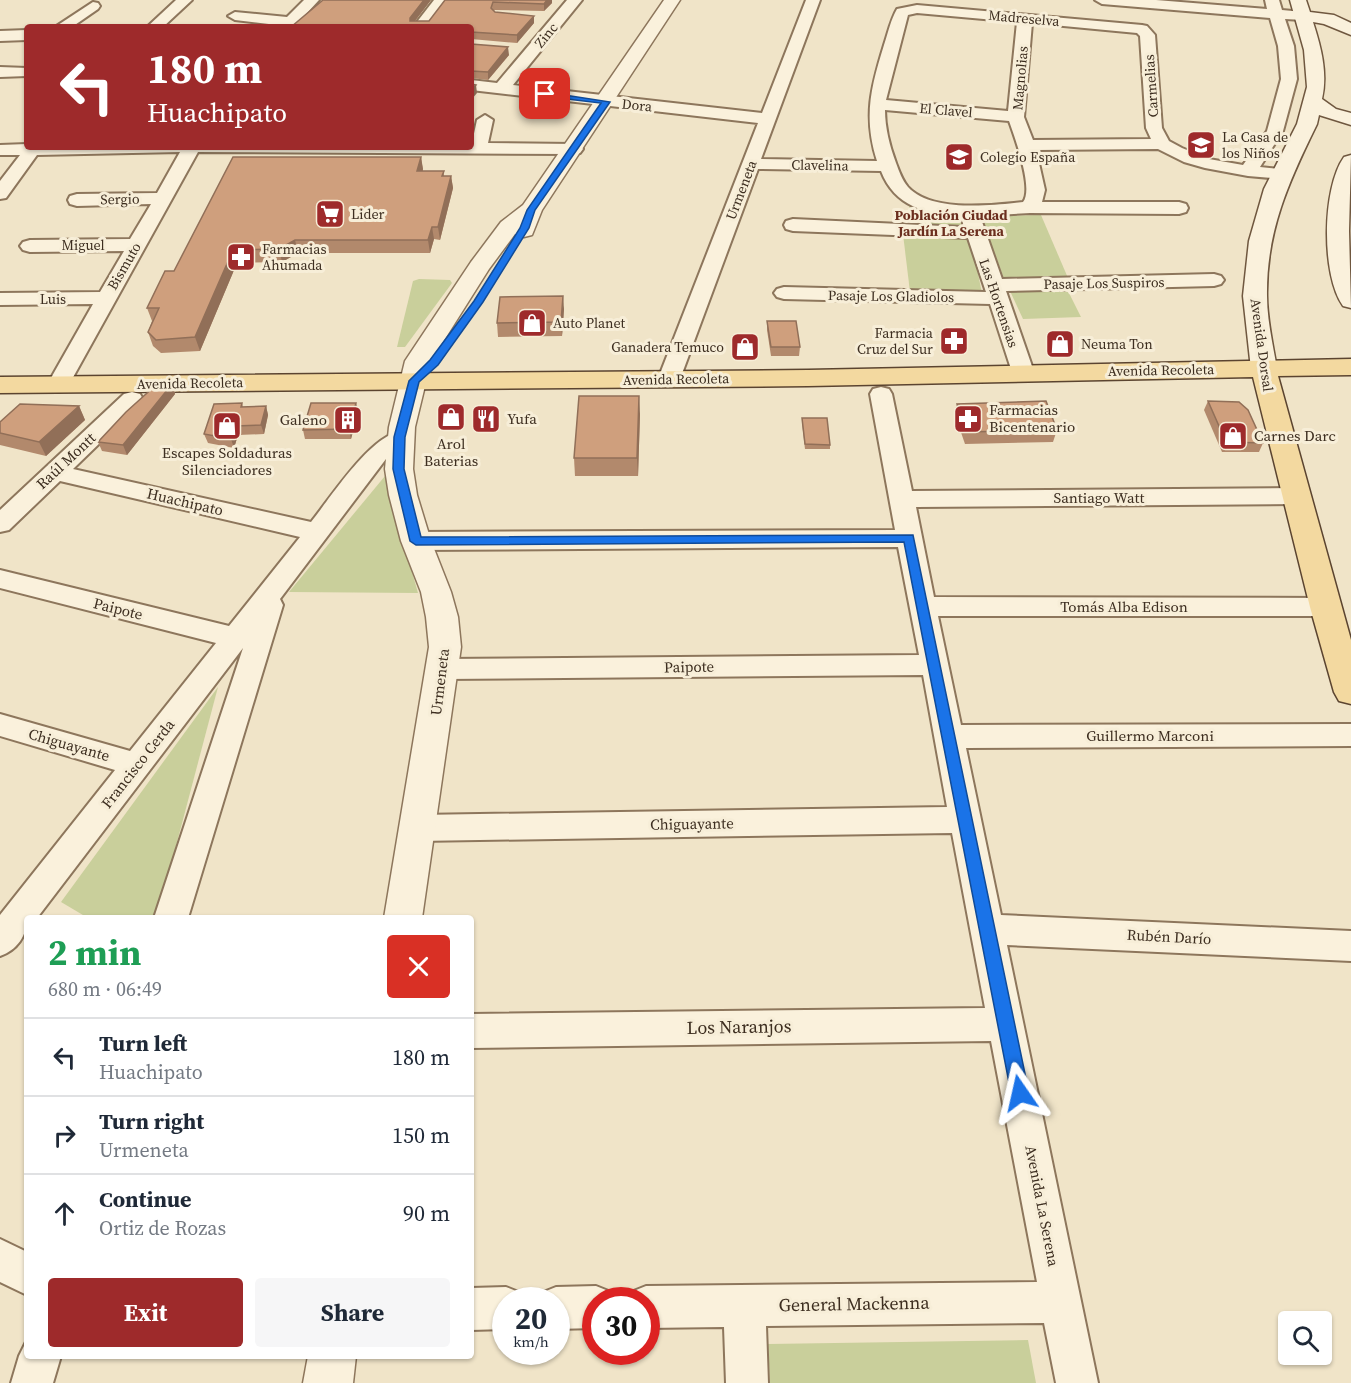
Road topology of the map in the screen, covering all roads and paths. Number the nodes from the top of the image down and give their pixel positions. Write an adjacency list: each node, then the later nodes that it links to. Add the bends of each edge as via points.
1 (185, 0): 18 (street)
2 (312, 0): 20 (street)
3 (442, 0): 21 (street)
4 (575, 0): 16 (street, Zinc)
5 (672, 0): 32 (street)
6 (813, 0): 36 (street, Urmeneta)
7 (1102, 0): 8 (street)
8 (1124, 1): 10 (street)
9 (93, 6): 17 (street)
10 (1274, 7): 11 (street); 49 (street, via 1286,46 1289,79 1275,131)
11 (1300, 8): 22 (street); 33 (street, Avenida Dorsal, via 1315,61)
12 (1344, 8): 22 (street)
13 (235, 16): 19 (street)
14 (536, 17): 16 (street, Zinc)
15 (1025, 18): 23 (street, Madreselva); 34 (street, Madreselva, via 907,9 902,12); 35 (street, Magnolias)
16 (559, 19): 27 (street, Zinc)
17 (66, 24)
18 (157, 24)
19 (287, 24)
20 (294, 24)
21 (422, 24)
22 (1351, 28)
23 (1142, 30): 39 (street, Carmelias, via 1148,35 1154,128)
24 (24, 35): 25 (street)
25 (0, 36)
26 (509, 49): 27 (street, Zinc)
27 (532, 51): 31 (street, Zinc)
28 (0, 72): 29 (street)
29 (24, 72)
30 (474, 85): 31 (street, Dora)
31 (501, 89): 32 (street, Dora)
32 (606, 102): 36 (street, Dora); 43 (street)
33 (1314, 102): 37 (street, via 1329,113); 51 (street, Avenida Dorsal)
34 (877, 104): 35 (street, El Clavel); 48 (street, via 876,122)
35 (1016, 117): 40 (street, Magnolias)
36 (768, 119): 47 (street, Urmeneta)
37 (1351, 119)
38 (485, 120): 42 (street)
39 (1162, 144): 40 (street); 49 (street, via 1197,160)
40 (1026, 145): 55 (street, Magnolias, via 1036,190)
41 (474, 148): 42 (street)
42 (478, 148): 43 (street)
43 (574, 148): 75 (street, via 531,210 525,228 478,302)
44 (0, 150): 45 (street)
45 (32, 150): 52 (street)
46 (190, 150): 53 (street, Bismuto)
47 (751, 164): 48 (street, Clavelina); 71 (street, Urmeneta)
48 (888, 166): 57 (street, via 903,193 945,209)
49 (1248, 171): 51 (street)
50 (1349, 171): 62 (street, via 1337,214)
51 (1282, 174): 72 (street, Avenida Dorsal, via 1264,223 1256,267 1255,296)
52 (0, 194)
53 (163, 198): 54 (street, Sergio); 60 (street, Bismuto)
54 (77, 200)
55 (1030, 206): 56 (street); 57 (street)
56 (1179, 208)
57 (968, 211): 59 (street, Las Hortensias)
58 (794, 225): 59 (street)
59 (976, 233): 64 (street, Las Hortensias)
60 (136, 245): 61 (street, Miguel); 66 (street, Bismuto)
61 (30, 246)
62 (1346, 266): 68 (street)
63 (1215, 280): 64 (street, Pasaje Los Suspiros)
64 (996, 291): 65 (street, Pasaje Los Gladiolos); 70 (street, Las Hortensias)
65 (784, 293)
66 (106, 298): 67 (street, Luis); 74 (street, Bismuto)
67 (0, 299)
68 (1351, 301)
69 (1351, 368): 72 (main road, Avenida Recoleta)
70 (1023, 372): 71 (main road, Avenida Recoleta); 72 (main road, Avenida Recoleta)
71 (669, 379): 75 (main road, Avenida Recoleta); 78 (main road, via 659,389)
72 (1266, 380): 76 (main road, Avenida Recoleta); 77 (main road, Avenida Recoleta); 83 (main road, Avenida Dorsal)
73 (0, 385): 74 (main road, Avenida Recoleta)
74 (58, 385): 75 (main road, Avenida Recoleta)
75 (412, 390): 78 (main road, Avenida Recoleta); 80 (main road, Avenida Recoleta); 81 (street, Urmeneta)
76 (1351, 390)
77 (881, 394): 78 (main road, Avenida Recoleta); 84 (street, Avenida La Serena)
78 (637, 396)
79 (0, 399): 80 (main road, Avenida Recoleta)
80 (132, 399): 82 (street, Raúl Montt)
81 (400, 437): 86 (street, Francisco Cerda, via 381,450); 88 (street, Urmeneta, via 399,469)
82 (54, 472): 85 (street, Raúl Montt); 86 (street, Huachipato)
83 (1296, 496): 84 (street, Santiago Watt); 92 (main road, Avenida Dorsal)
84 (902, 499): 87 (street, Avenida La Serena)
85 (0, 524)
86 (317, 532): 90 (street, Francisco Cerda)
87 (909, 538): 88 (street); 91 (street, Avenida La Serena)
88 (416, 541): 95 (street, Urmeneta, via 442,617)
89 (0, 579): 93 (street, Paipote)
90 (275, 587): 93 (street, Francisco Cerda); 104 (street, Francisco Cerda)
91 (923, 606): 92 (street, Tomás Alba Edison); 94 (street, Avenida La Serena)
92 (1325, 607): 96 (main road, Avenida Dorsal)
93 (236, 638): 100 (street, Francisco Cerda)
94 (935, 665): 95 (street, Paipote); 99 (street, Avenida La Serena)
95 (444, 669): 102 (street, Urmeneta)
96 (1351, 692)
97 (0, 725): 100 (street, Chiguayante)
98 (1351, 735): 99 (street, Guillermo Marconi)
99 (949, 737): 101 (street, Avenida La Serena)
100 (138, 765): 103 (street, Francisco Cerda)
101 (965, 820): 102 (street, Chiguayante); 107 (street, Avenida La Serena)
102 (418, 828): 105 (street, Urmeneta)
103 (26, 915)
104 (172, 915)
105 (404, 915)
106 (24, 917): 108 (street, Francisco Cerda)
107 (987, 929): 109 (street, Rubén Darío); 110 (street, Avenida La Serena)
108 (13, 932)
109 (1351, 946)
110 (1006, 1024): 111 (street, Los Naranjos); 114 (street, Avenida La Serena)
111 (474, 1031)
112 (0, 1259): 113 (street)
113 (24, 1273)
114 (1061, 1302): 115 (street, General Mackenna); 124 (street, Avenida La Serena)
115 (744, 1306): 116 (street, General Mackenna); 123 (street)
116 (660, 1307)
117 (492, 1308): 118 (street)
118 (474, 1309)
119 (39, 1359): 121 (street)
120 (332, 1359): 122 (street)
121 (32, 1383)
122 (328, 1383)
123 (747, 1383)
124 (1077, 1383)

